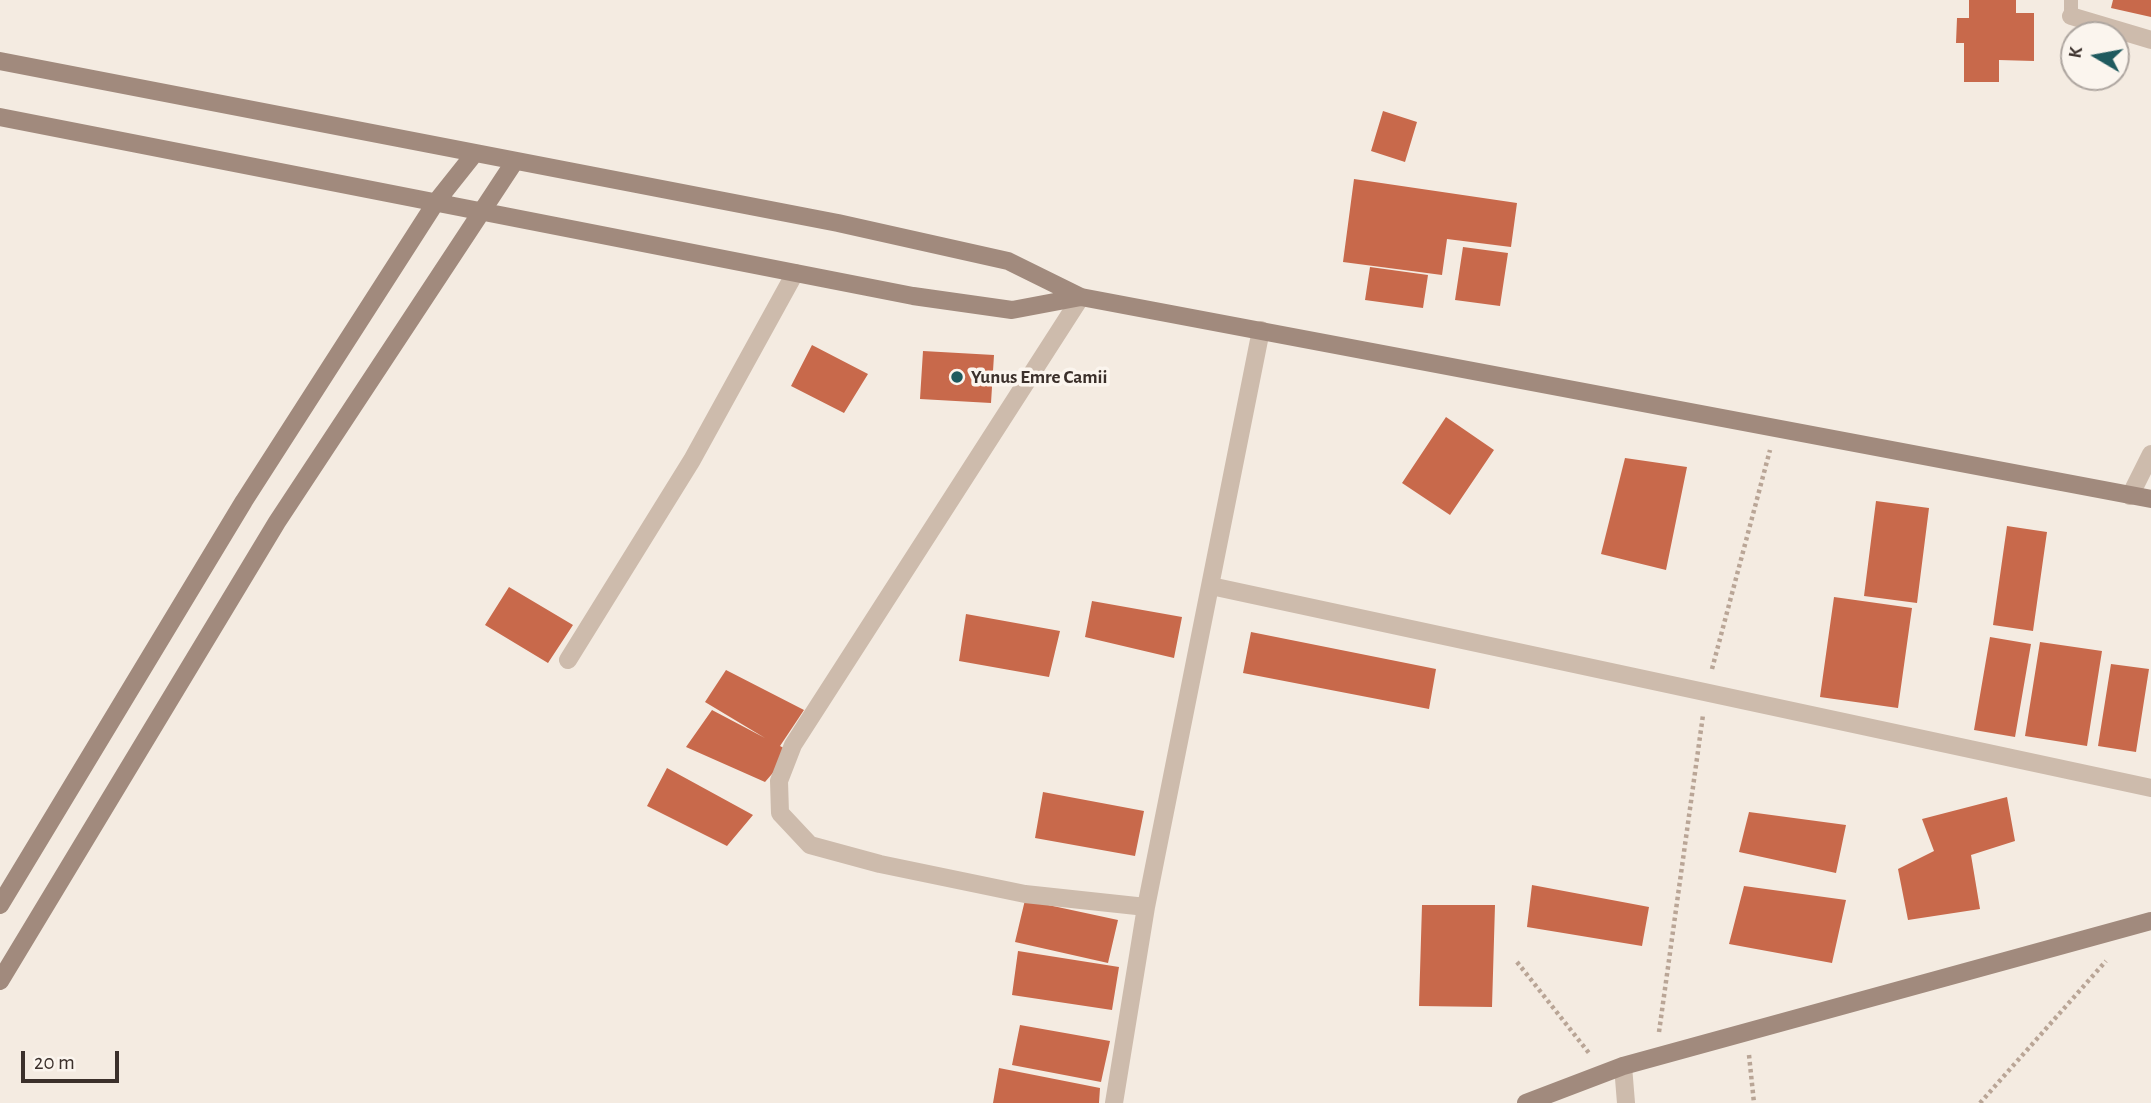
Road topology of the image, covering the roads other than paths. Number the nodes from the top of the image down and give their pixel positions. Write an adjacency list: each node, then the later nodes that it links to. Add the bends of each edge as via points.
1 (2071, 8): 2 (street)
2 (2151, 40)
3 (0, 61): 5 (street)
4 (0, 117): 7 (street)
5 (475, 153): 6 (street); 7 (street)
6 (515, 161): 8 (street); 10 (street, via 1008,261)
7 (436, 202): 8 (street); 18 (street, via 244,501)
8 (480, 211): 9 (street); 21 (street, via 277,522)
9 (795, 273): 10 (street, via 1012,310); 16 (street, via 692,460)
10 (1081, 297): 11 (street); 19 (street, via 793,745 779,781 780,813 810,845 880,864 1026,894)
11 (1261, 330): 13 (street); 15 (street)
12 (2151, 454): 13 (street)
13 (2130, 496): 14 (street)
14 (2151, 499)
15 (1211, 586): 17 (street); 19 (street)
16 (568, 660)
17 (2151, 788)
18 (0, 905)
19 (1146, 907): 23 (street)
20 (2145, 922): 22 (street)
21 (0, 981)
22 (1623, 1066): 24 (street); 25 (street)
23 (1114, 1103)
24 (1526, 1103)
25 (1626, 1103)

